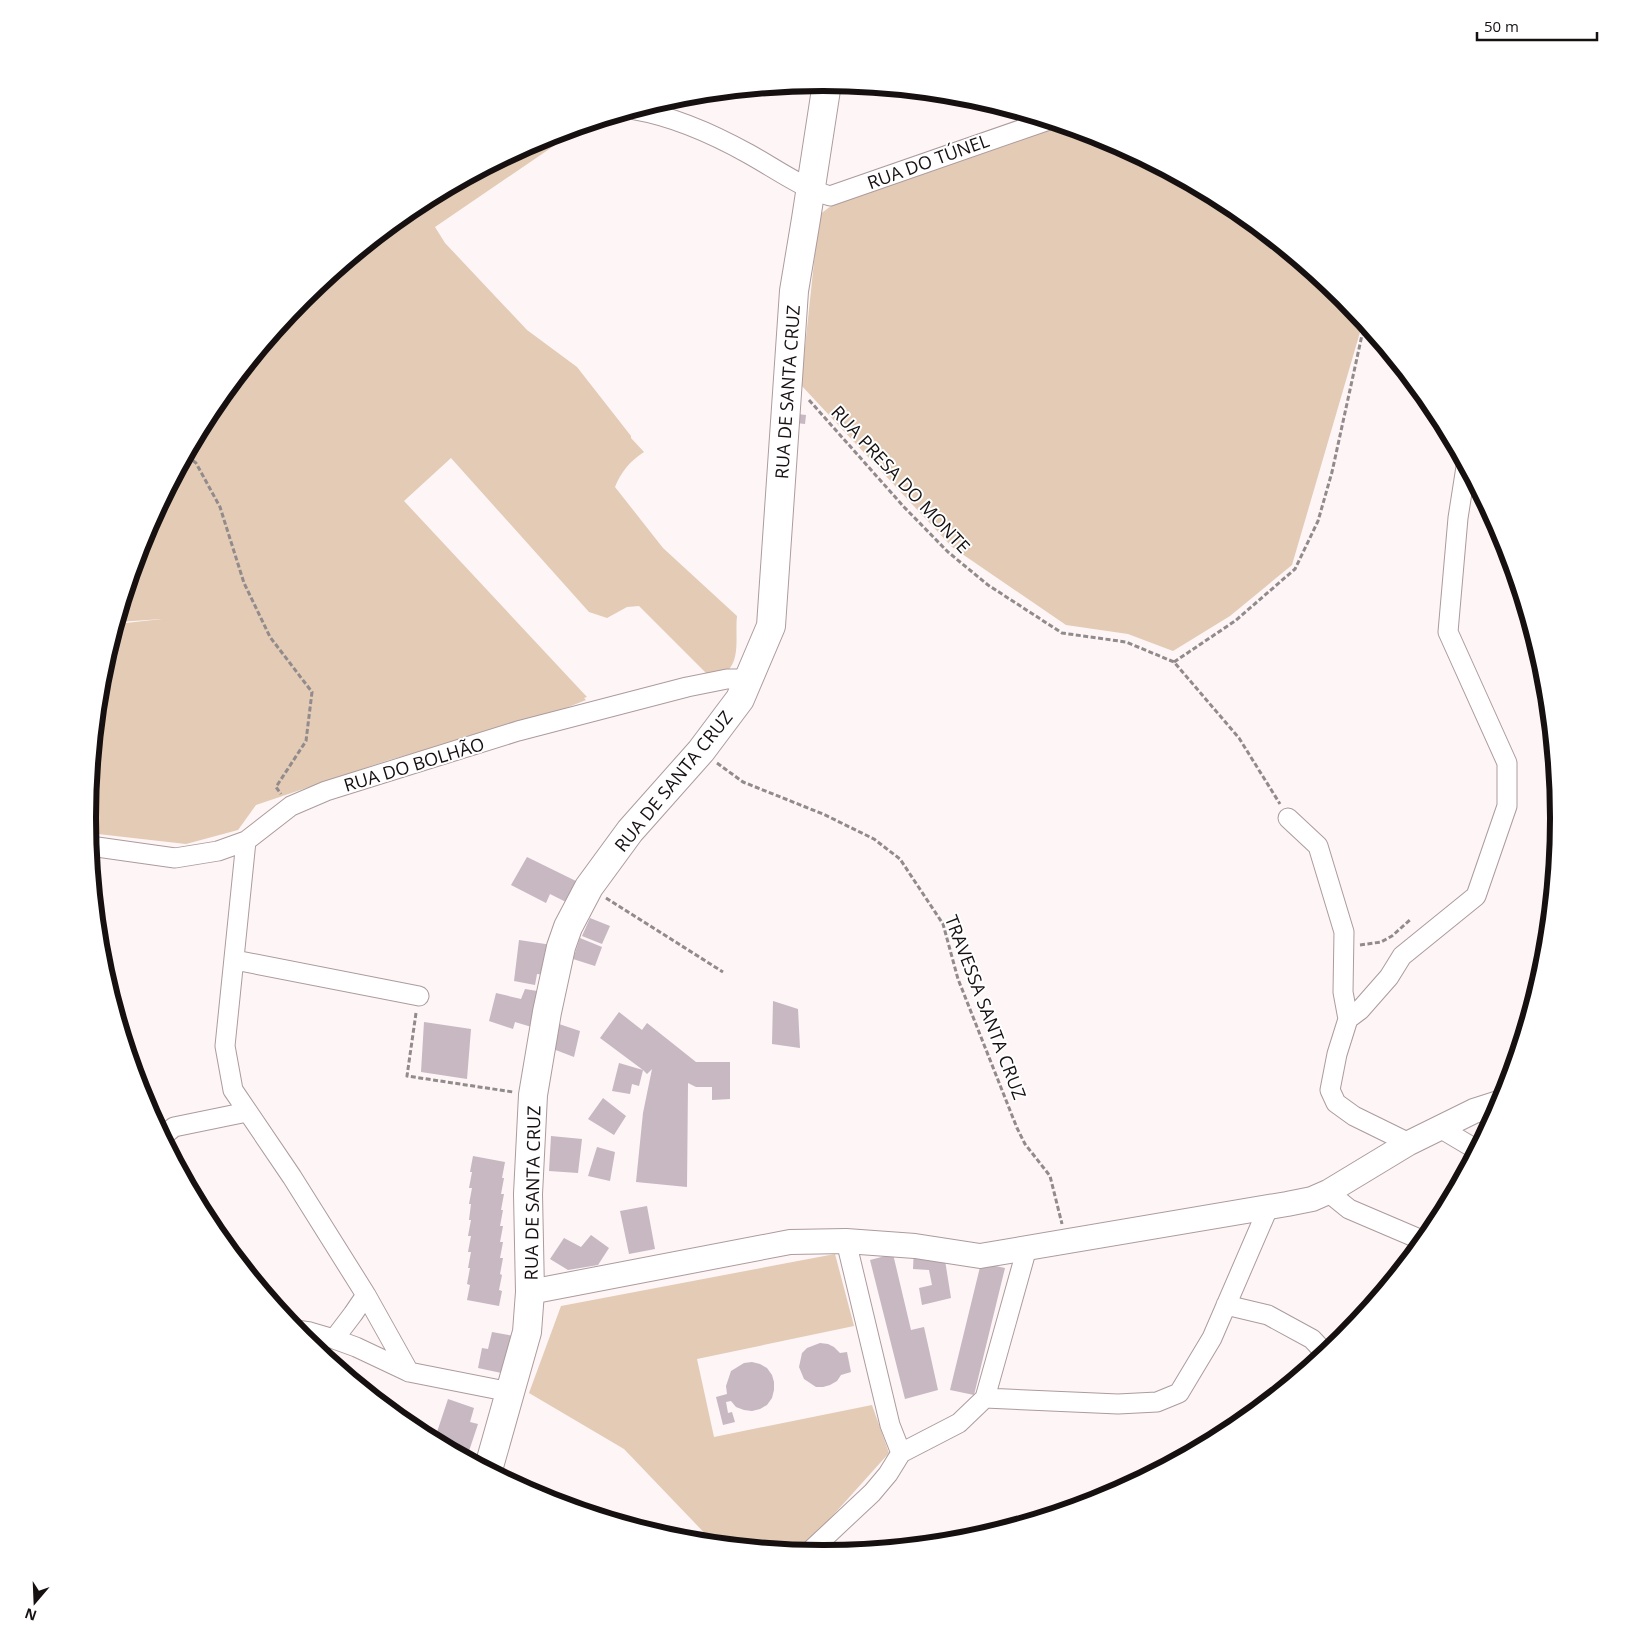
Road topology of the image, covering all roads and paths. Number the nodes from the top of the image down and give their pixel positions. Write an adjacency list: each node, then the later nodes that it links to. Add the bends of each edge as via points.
1 (826, 91): 4 (main road, RUA DE SANTA CRUZ)
2 (647, 113): 4 (street, RUA DO TÚNEL, via 698,128)
3 (1036, 123): 4 (street, RUA DO TÚNEL, via 830,196)
4 (810, 190): 6 (main road, RUA DE SANTA CRUZ, via 794,291)
5 (1364, 333): 9 (path, via 1318,521 1295,570 1235,621)
6 (788, 387): 9 (path, RUA PRESA DO MONTE, via 808,400 904,507 948,552 988,585 1062,633 1126,642); 10 (main road, RUA DE SANTA CRUZ, via 771,626)
7 (191, 460): 12 (path, via 220,507 244,583 270,638 312,692 306,741 276,786)
8 (1465, 476): 22 (street, via 1448,632 1507,763 1507,806 1476,896 1402,956 1389,977)
9 (1174, 662): 13 (path, RUA PRESA DO MONTE, via 1239,738)
10 (747, 683): 11 (main road, RUA DE SANTA CRUZ, via 740,699); 12 (street, RUA DO BOLHÃO, via 727,679 687,687 518,731 326,791)
11 (701, 751): 16 (main road, RUA DE SANTA CRUZ, via 630,831); 34 (path, TRAVESSA SANTA CRUZ, via 743,782 874,839 900,859 943,924 958,979 1017,1128 1050,1176)
12 (291, 806): 14 (street, RUA DO BOLHÃO)
13 (1288, 818): 18 (street, via 1318,846 1344,932)
14 (246, 841): 15 (street, RUA DO BOLHÃO, via 218,851 174,858); 19 (street)
15 (97, 847)
16 (589, 887): 20 (path); 23 (main road, RUA DE SANTA CRUZ, via 561,947 546,1012)
17 (1410, 920): 18 (path, via 1392,936 1381,942 1353,947)
18 (1344, 957): 22 (street, via 1343,992)
19 (235, 960): 21 (street); 25 (street, via 225,1046 233,1090)
20 (723, 972)
21 (419, 996): 23 (path, via 407,1076)
22 (1348, 1019): 28 (street, via 1330,1090 1336,1102 1354,1116)
23 (533, 1094): 36 (main road, RUA DE SANTA CRUZ, via 528,1194)
24 (1491, 1105): 26 (street)
25 (247, 1112): 27 (street, via 174,1127); 37 (street)
26 (1440, 1128): 28 (street); 29 (street)
27 (168, 1132)
28 (1409, 1143): 30 (street)
29 (1472, 1147)
30 (1328, 1192): 31 (street); 32 (street, via 1349,1209)
31 (1269, 1206): 34 (street); 38 (street)
32 (1417, 1238)
33 (846, 1241): 35 (street, via 915,1246 980,1256); 36 (street, via 790,1242); 45 (street, via 890,1425)
34 (1066, 1241): 35 (street)
35 (1026, 1248): 44 (street)
36 (530, 1292): 43 (main road, RUA DE SANTA CRUZ, via 527,1332)
37 (366, 1295): 40 (street, via 353,1314); 42 (street)
38 (1226, 1305): 41 (street, via 1268,1316 1312,1340); 44 (street, via 1212,1338 1179,1393 1157,1402 1118,1404)
39 (313, 1336): 40 (street)
40 (325, 1341): 42 (street, via 356,1347)
41 (1321, 1349)
42 (410, 1372): 43 (street)
43 (510, 1392): 46 (main road, RUA DE SANTA CRUZ)
44 (986, 1398): 45 (street, via 959,1423)
45 (901, 1453): 47 (street, via 872,1493)
46 (490, 1464)
47 (816, 1546)

